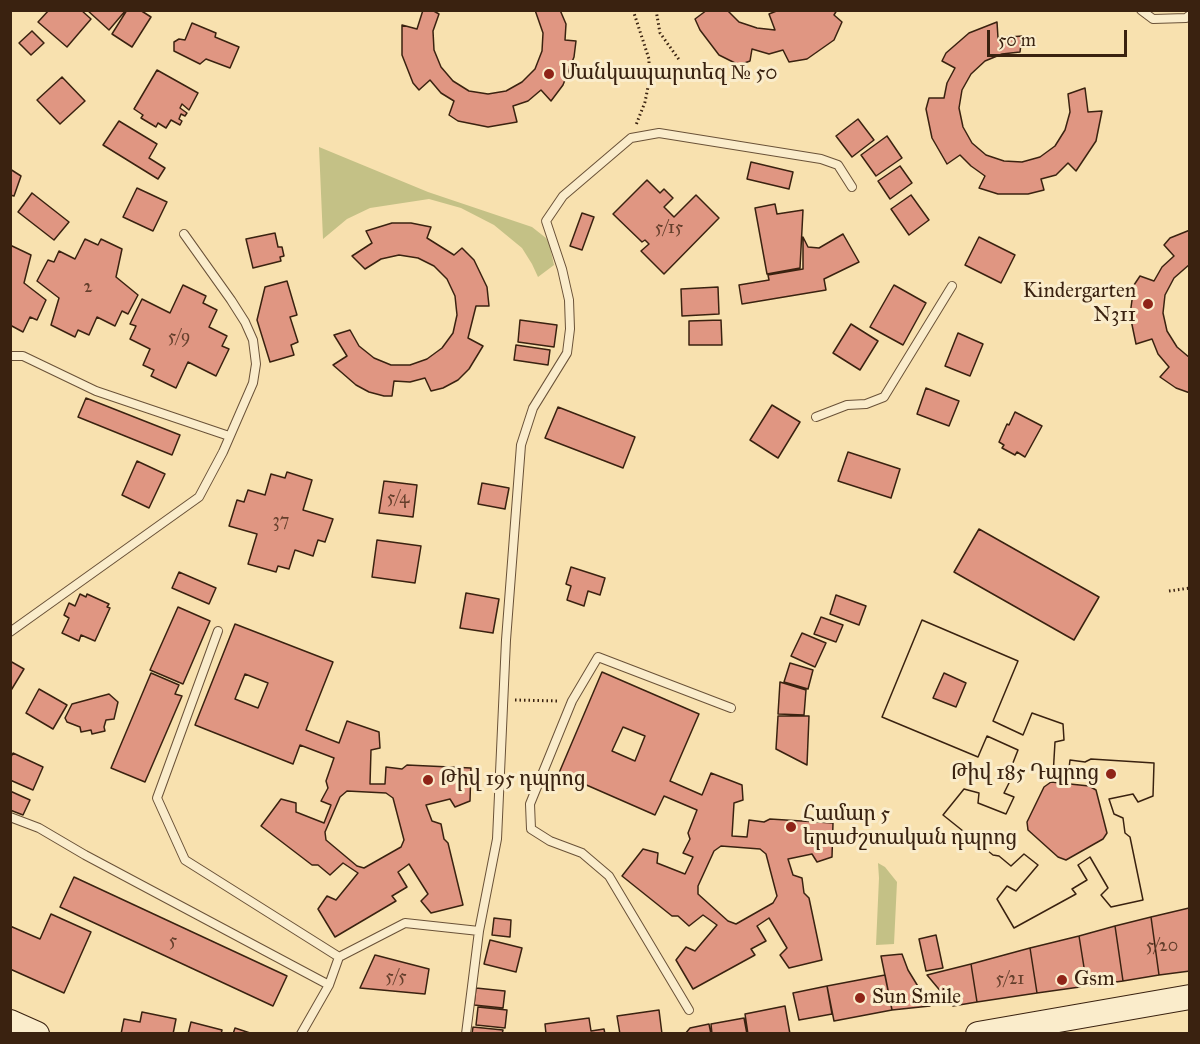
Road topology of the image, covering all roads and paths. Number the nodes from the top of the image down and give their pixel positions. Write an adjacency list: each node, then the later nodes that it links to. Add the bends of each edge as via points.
1 (633, 10): 6 (path, via 648,59 649,82)
2 (656, 10): 5 (path, via 660,33)
3 (1141, 10): 4 (lane, via 1153,20)
4 (1190, 15)
5 (680, 61)
6 (631, 138): 7 (lane, via 659,133 820,159 838,165); 17 (lane, via 563,196 546,221 562,268 570,329 567,353 533,408 521,445)
7 (852, 187)
8 (184, 234): 12 (lane, via 231,300 253,340 253,382)
9 (952, 286): 11 (lane, via 884,397)
10 (10, 356): 12 (lane, via 23,356 96,391)
11 (816, 417)
12 (229, 436): 16 (lane, via 199,497)
13 (1190, 588): 14 (path)
14 (1169, 591)
15 (218, 631): 22 (lane, via 157,798 185,860)
16 (10, 632)
17 (504, 699): 18 (path); 21 (lane, via 496,839)
18 (572, 701): 19 (lane, via 598,657); 25 (lane, via 530,804 531,829 582,853 609,876)
19 (731, 708)
20 (10, 817): 23 (lane, via 39,828)
21 (480, 931): 22 (lane, via 405,923); 30 (lane)
22 (339, 957): 23 (lane)
23 (328, 985): 29 (lane)
24 (1190, 997): 31 (street)
25 (689, 1010)
26 (1190, 1014): 32 (street)
27 (10, 1022): 28 (street)
28 (37, 1034)
29 (301, 1034)
30 (466, 1034)
31 (978, 1034)
32 (1029, 1034)

